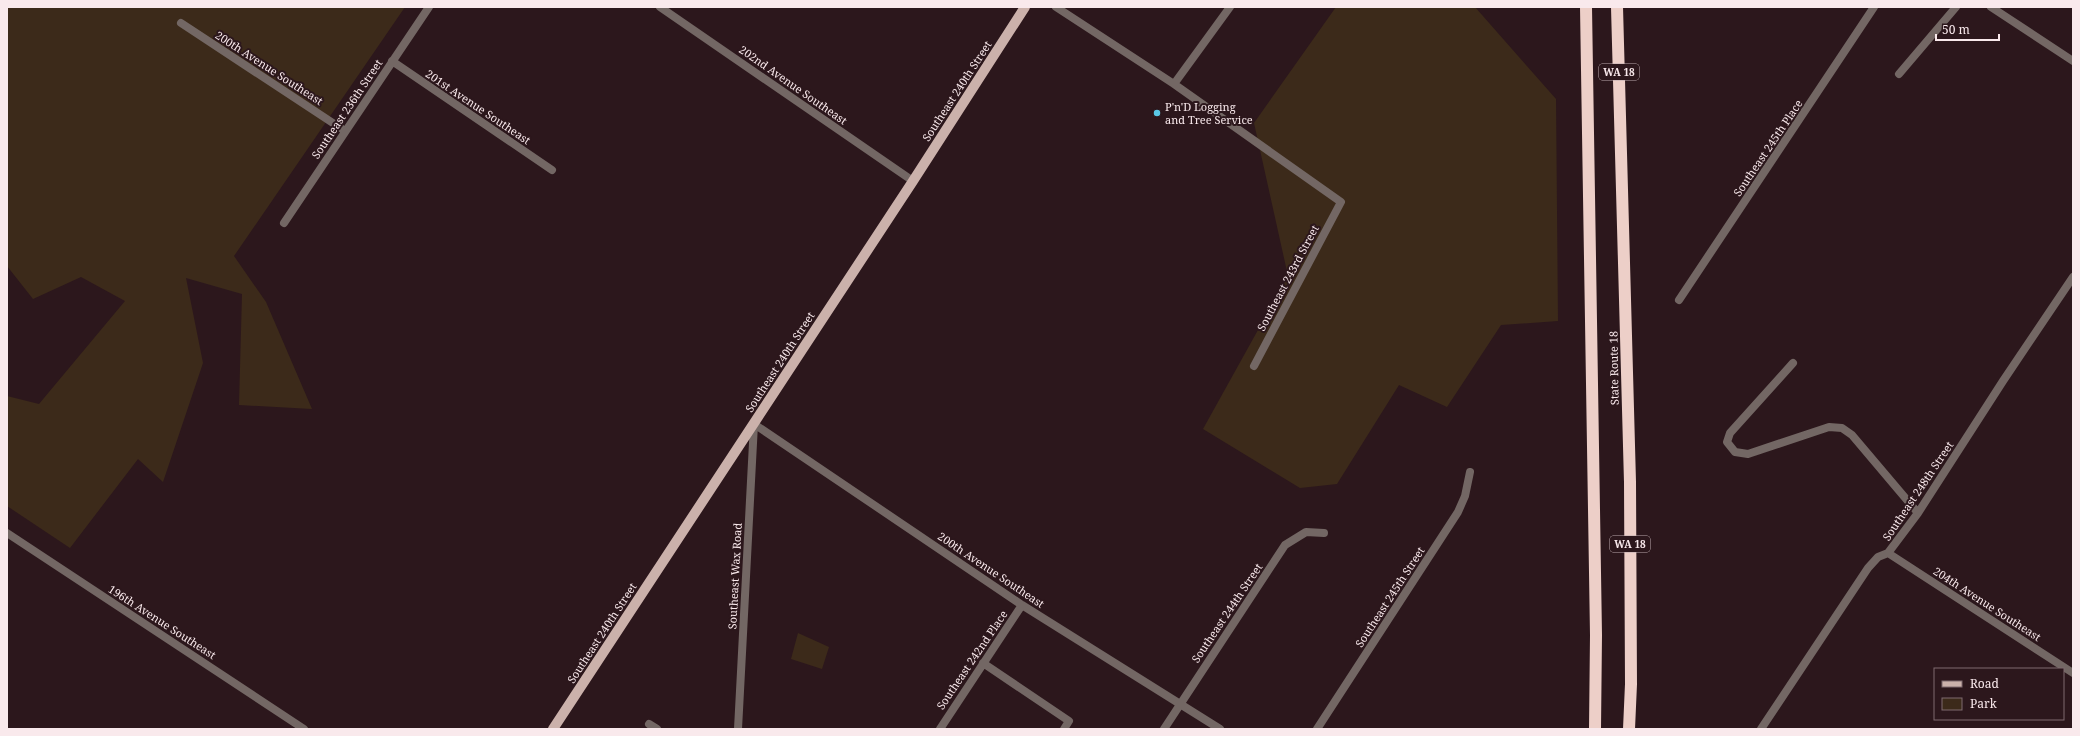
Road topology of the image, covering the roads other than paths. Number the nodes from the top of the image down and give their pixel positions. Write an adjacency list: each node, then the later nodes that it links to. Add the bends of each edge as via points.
1 (429, 7): 12 (street, Southeast 236th Street)
2 (660, 7): 18 (street, 202nd Avenue Southeast)
3 (1025, 7): 18 (main road, Southeast 240th Street)
4 (1056, 7): 15 (street)
5 (1230, 7): 15 (street)
6 (1586, 7): 44 (highway, State Route 18 / WA 18, via 1596,635)
7 (1617, 7): 45 (highway, State Route 18 / WA 18, via 1630,474)
8 (1874, 7): 21 (street, Southeast 245th Place)
9 (1956, 7): 14 (street)
10 (1991, 7): 13 (street)
11 (181, 23): 16 (street, 200th Avenue Southeast)
12 (392, 61): 16 (street, Southeast 236th Street); 17 (street, 201st Avenue Southeast)
13 (2073, 61)
14 (1899, 74)
15 (1174, 84): 23 (street, Southeast 243rd Street, via 1342,202)
16 (345, 131): 19 (street, Southeast 236th Street)
17 (552, 170)
18 (913, 181): 24 (main road, Southeast 240th Street)
19 (284, 223)
20 (2073, 277): 26 (street, Southeast 248th Street)
21 (1679, 300)
22 (1793, 363): 26 (street, via 1730,433 1727,442 1735,452 1748,454 1828,427 1842,428 1852,435)
23 (1254, 366)
24 (754, 424): 30 (street, 200th Avenue Southeast); 36 (main road, Southeast 240th Street); 38 (street, Southeast Wax Road)
25 (1470, 472): 43 (street, Southeast 245th Street, via 1465,496 1458,512)
26 (1918, 513): 29 (street, Southeast 248th Street)
27 (1324, 533): 33 (street, Southeast 244th Street, via 1306,532 1285,545)
28 (7, 534): 35 (street, 196th Avenue Southeast)
29 (1888, 553): 32 (street, 204th Avenue Southeast); 46 (street, Southeast 248th Street, via 1878,557 1868,568)
30 (1022, 605): 31 (street, Southeast 242nd Place); 33 (street, 200th Avenue Southeast)
31 (983, 663): 39 (street, Southeast 242nd Place); 40 (street, via 1069,721)
32 (2073, 673)
33 (1180, 703): 41 (street, Southeast 244th Street); 42 (street, 200th Avenue Southeast)
34 (649, 724): 37 (street)
35 (304, 729)
36 (554, 729)
37 (657, 729)
38 (738, 729)
39 (940, 729)
40 (1064, 729)
41 (1164, 729)
42 (1220, 729)
43 (1317, 729)
44 (1595, 729)
45 (1629, 729)
46 (1761, 729)

